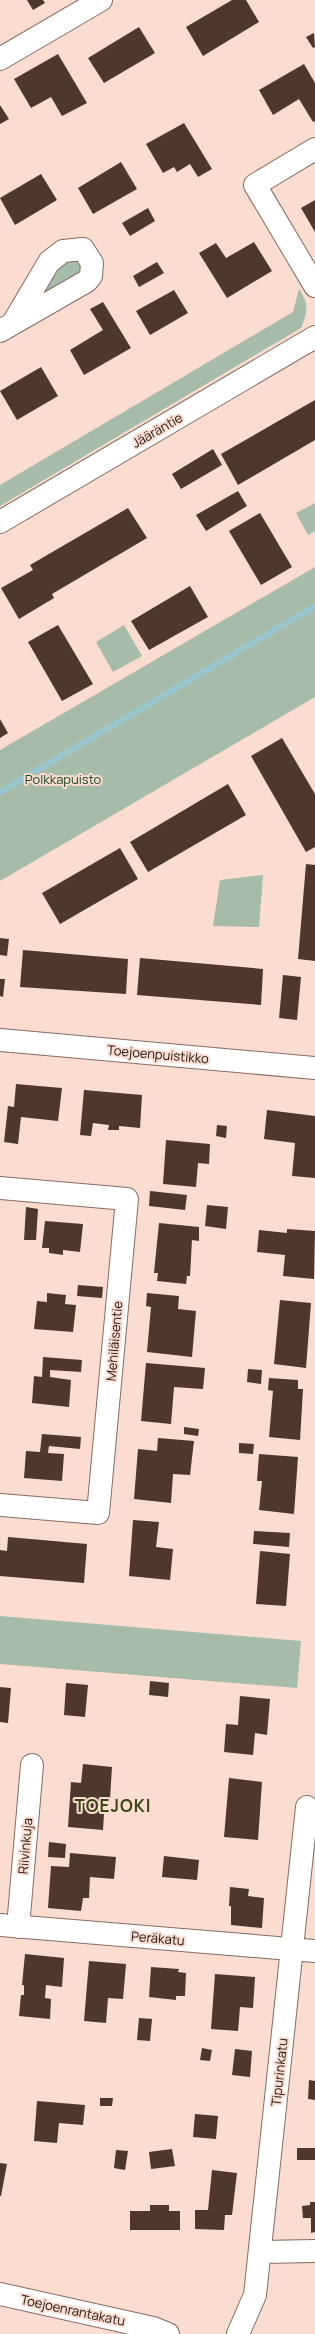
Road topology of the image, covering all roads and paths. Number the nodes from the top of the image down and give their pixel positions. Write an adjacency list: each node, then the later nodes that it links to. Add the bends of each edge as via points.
1 (100, 0): 2 (street)
2 (0, 60)
3 (315, 149): 4 (street, via 255,185)
4 (315, 286)
5 (315, 337): 6 (street, Jääräntie)
6 (0, 522)
7 (0, 1040): 8 (street, Toejoenpuistikko)
8 (315, 1068)
9 (0, 1188): 10 (street, Mehiläisentie, via 127,1199 98,1513)
10 (0, 1505)
11 (32, 1765): 13 (street, Riivinkuja)
12 (307, 1807): 14 (street, Tipurinkatu)
13 (9, 1926): 14 (street, Peräkatu)
14 (291, 1949): 15 (street, Peräkatu); 17 (street, Tipurinkatu)
15 (315, 1951)
16 (315, 2251): 17 (street)
17 (261, 2252): 20 (street, Tipurinkatu, via 255,2294)
18 (0, 2294): 19 (street, Toejoenrantakatu, via 153,2328)
19 (168, 2334)
20 (238, 2334)

